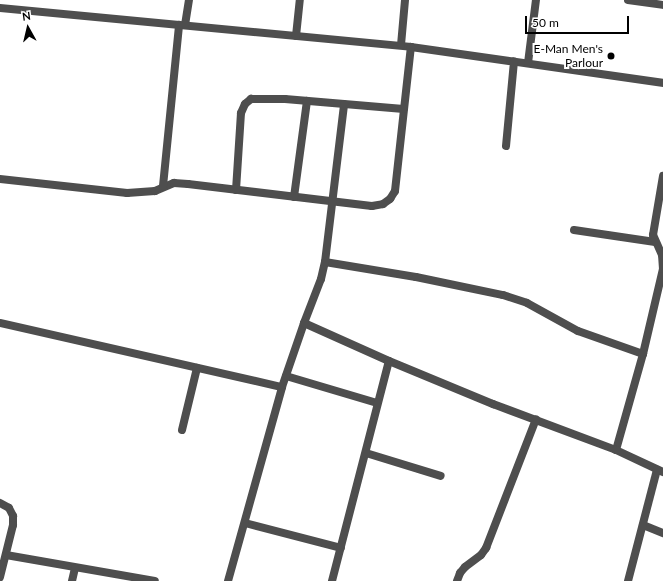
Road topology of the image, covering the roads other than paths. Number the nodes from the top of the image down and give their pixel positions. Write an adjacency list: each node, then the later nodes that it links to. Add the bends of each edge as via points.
1 (189, 0): 8 (street)
2 (300, 0): 9 (street)
3 (405, 0): 10 (street)
4 (536, 0): 13 (street)
5 (628, 0): 6 (street)
6 (663, 6)
7 (0, 8): 8 (street)
8 (182, 25): 9 (street); 21 (street)
9 (296, 36): 10 (street)
10 (401, 46): 11 (street)
11 (411, 47): 12 (street); 17 (street)
12 (514, 61): 13 (street); 18 (street)
13 (528, 63): 14 (street)
14 (663, 83)
15 (306, 101): 16 (street); 22 (street, via 258,98 245,104 241,113); 23 (street)
16 (344, 104): 17 (street); 24 (street)
17 (404, 110): 24 (street, via 395,191 390,199 383,204 372,206)
18 (506, 146)
19 (663, 176): 26 (street, via 654,228)
20 (0, 179): 21 (street, via 127,193 155,191)
21 (163, 186): 22 (street, via 174,183)
22 (236, 190): 23 (street)
23 (294, 197): 24 (street)
24 (333, 201): 27 (street)
25 (574, 230): 26 (street)
26 (655, 242): 30 (street, via 662,255 662,269)
27 (325, 262): 29 (street); 30 (street, via 503,295 527,302 578,331)
28 (0, 323): 32 (street)
29 (304, 323): 31 (street); 33 (street)
30 (643, 354): 38 (street)
31 (389, 361): 35 (street); 36 (street)
32 (197, 368): 34 (street); 37 (street)
33 (286, 376): 34 (street); 35 (street)
34 (282, 387): 43 (street)
35 (377, 403): 39 (street)
36 (536, 419): 38 (street); 55 (street, via 486,548 465,567)
37 (182, 430)
38 (616, 450): 40 (street)
39 (366, 453): 41 (street); 46 (street)
40 (660, 471): 44 (street)
41 (441, 476)
42 (0, 503): 47 (street, via 9,508 13,516)
43 (245, 523): 46 (street); 53 (street)
44 (642, 525): 45 (street); 56 (street)
45 (663, 533)
46 (341, 548): 54 (street)
47 (6, 555): 48 (street); 49 (street)
48 (75, 568): 50 (street); 51 (street)
49 (0, 577)
50 (144, 580): 52 (street)
51 (72, 581)
52 (155, 581)
53 (228, 581)
54 (332, 581)
55 (457, 581)
56 (628, 581)

